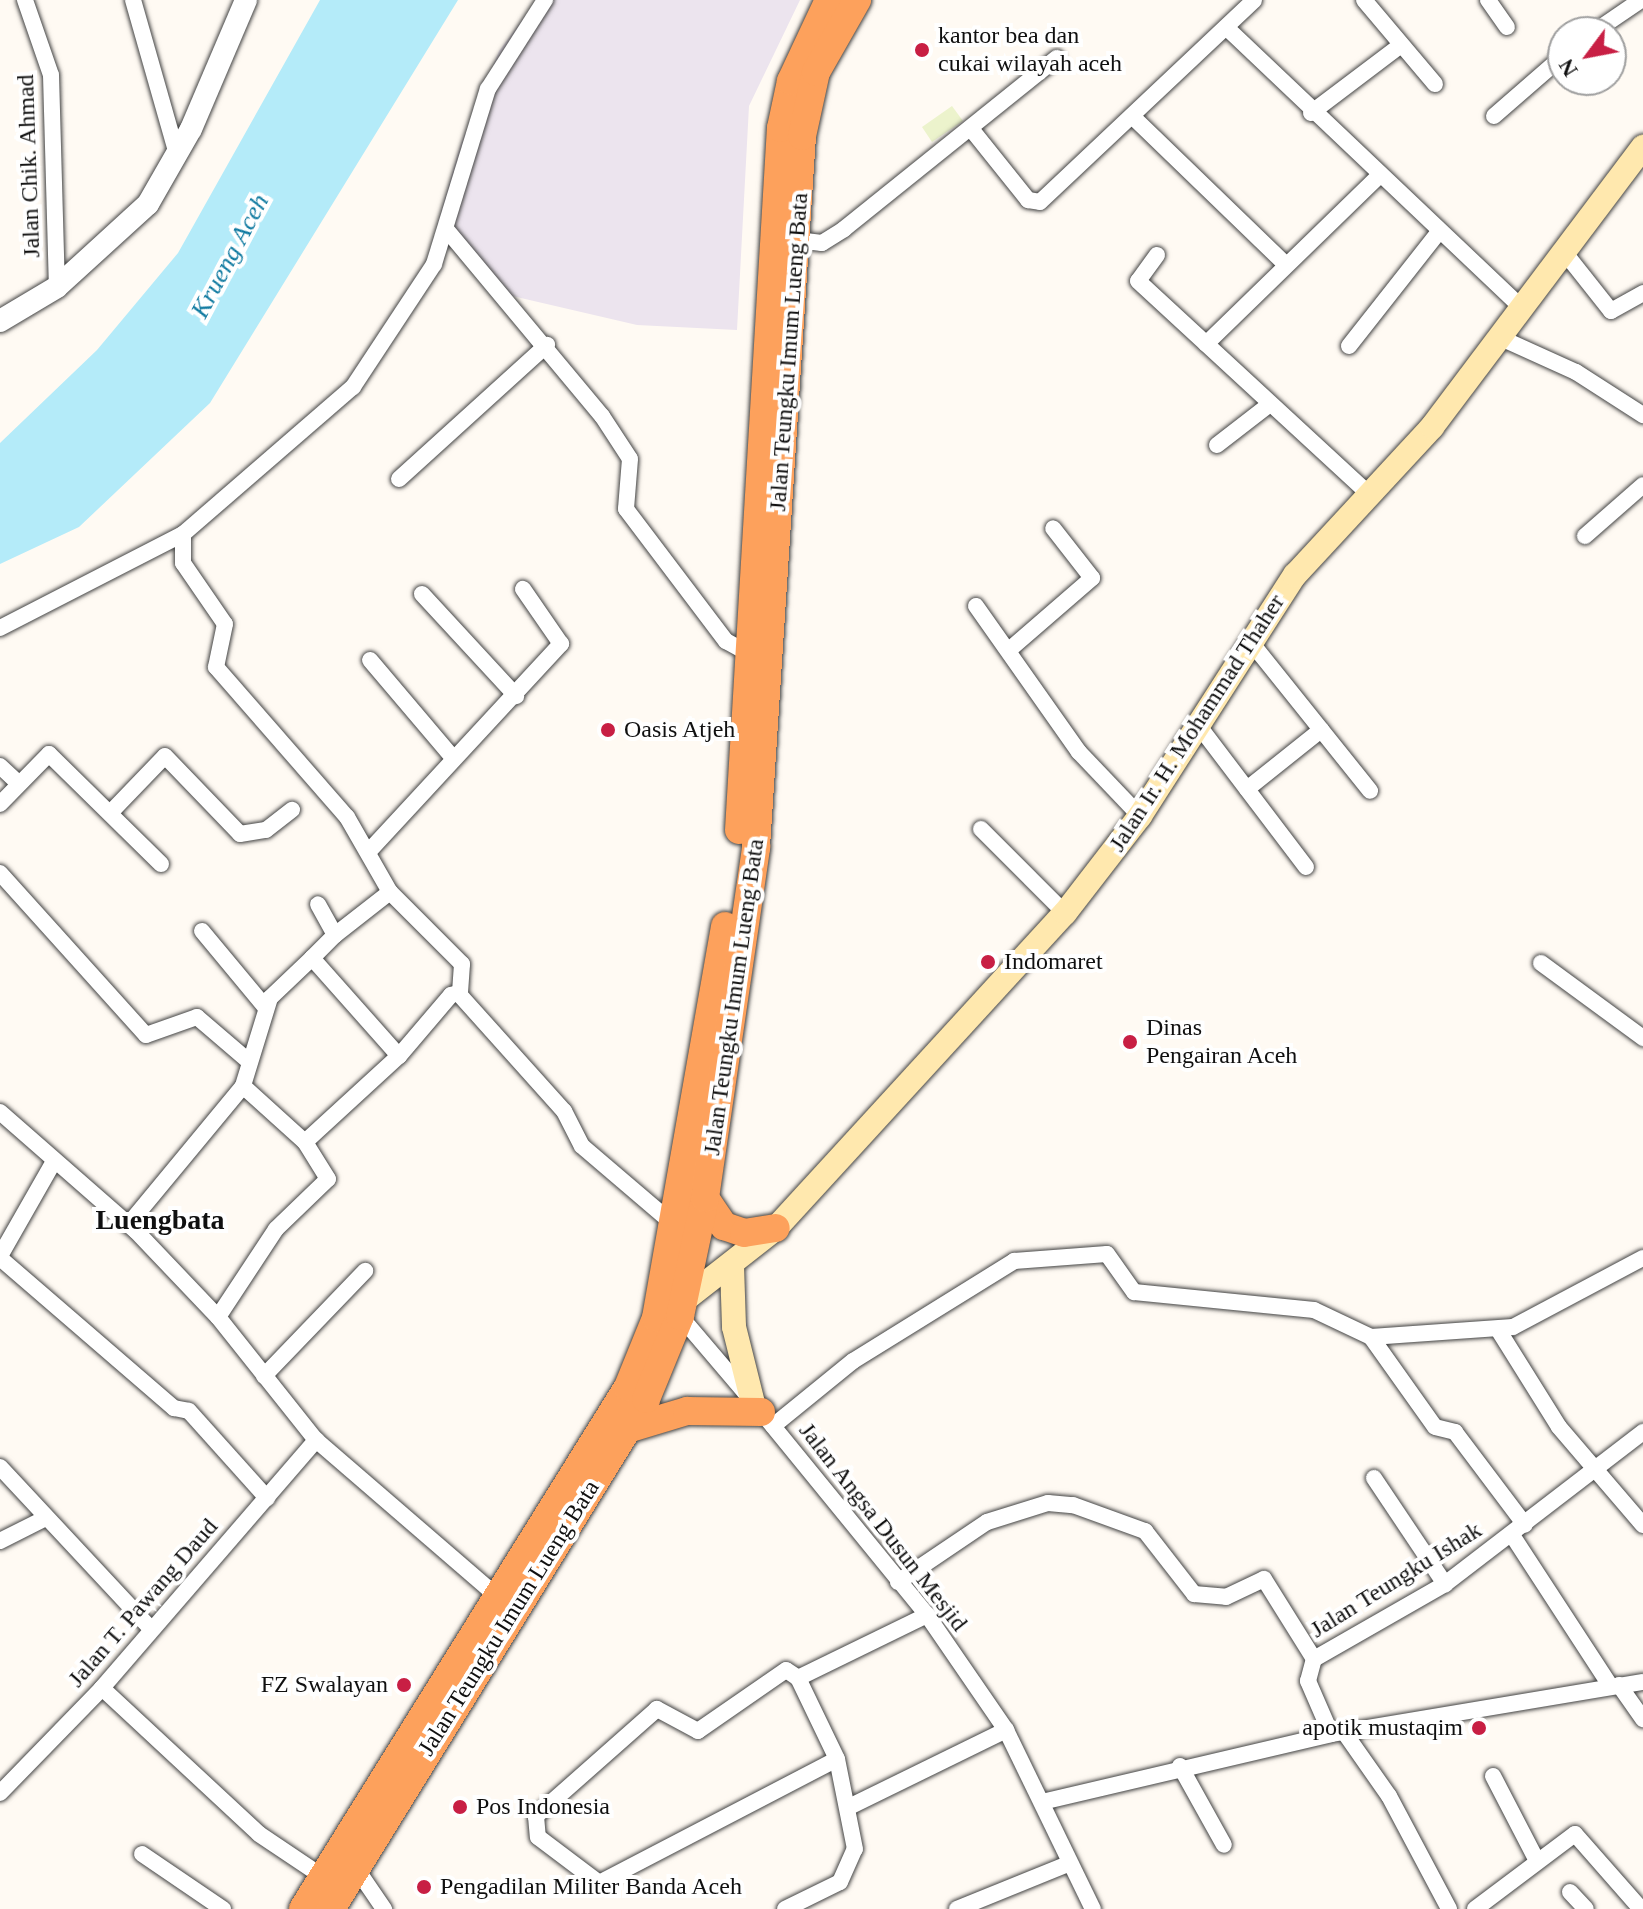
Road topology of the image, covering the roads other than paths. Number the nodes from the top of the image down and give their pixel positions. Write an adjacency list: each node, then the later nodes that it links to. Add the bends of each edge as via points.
1 (25, 0): 31 (street, Jalan Chik. Ahmad, via 51,75)
2 (133, 0): 23 (street)
3 (246, 0): 23 (street)
4 (545, 0): 25 (street, via 488,89)
5 (829, 0): 27 (highway, Jalan Teungku Imum Lueng Bata, via 784,110)
6 (857, 0): 27 (highway, Jalan Teungku Imum Lueng Bata, via 816,72)
7 (1364, 0): 14 (street)
8 (1488, 0): 12 (street)
9 (1641, 0): 11 (street)
10 (1258, 1): 13 (street)
11 (1618, 16)
12 (1507, 27)
13 (1229, 30): 18 (street); 20 (street)
14 (1401, 45): 17 (street); 18 (street)
15 (1057, 58): 21 (street)
16 (1547, 70): 19 (street)
17 (1435, 84)
18 (1311, 113): 24 (street)
19 (1494, 116)
20 (1133, 117): 21 (street, via 1035,203); 30 (street)
21 (972, 130): 27 (street, via 822,243)
22 (1643, 147): 28 (main road, Jalan Ir. H. Mohammad Thaher)
23 (177, 154): 31 (street, via 141,213)
24 (1378, 177): 26 (street); 30 (street)
25 (446, 229): 37 (street); 46 (street, via 404,318 353,387)
26 (1438, 233): 33 (street); 38 (street)
27 (787, 238): 54 (highway, Jalan Teungku Imum Lueng Bata); 76 (highway, Jalan Teungku Imum Lueng Bata, via 756,847)
28 (1565, 253): 32 (street, via 1611,311); 33 (main road, Jalan Ir. H. Mohammad Thaher)
29 (1157, 255): 36 (street, via 1138,281)
30 (1283, 262): 36 (street)
31 (57, 287): 34 (street)
32 (1643, 293)
33 (1524, 310): 35 (main road, Jalan Ir. H. Mohammad Thaher)
34 (0, 321)
35 (1503, 339): 40 (street, via 1576,372); 44 (main road, Jalan Ir. H. Mohammad Thaher)
36 (1206, 344): 39 (street)
37 (547, 345): 42 (street); 54 (street, via 630,459 626,509 726,641)
38 (1349, 346)
39 (1270, 404): 41 (street); 44 (street)
40 (1643, 415)
41 (1217, 445)
42 (399, 479)
43 (1643, 485): 47 (street)
44 (1369, 494): 52 (main road, Jalan Ir. H. Mohammad Thaher, via 1295,575)
45 (1053, 528): 53 (street, via 1092,578)
46 (183, 534): 51 (street); 69 (street, via 188,575 225,624 216,667)
47 (1585, 536)
48 (523, 589): 56 (street, via 561,644)
49 (422, 594): 56 (street)
50 (976, 606): 53 (street)
51 (0, 628)
52 (1250, 641): 57 (main road, Jalan Ir. H. Mohammad Thaher); 58 (street)
53 (1009, 650): 67 (street, via 1079,752)
54 (749, 654): 76 (highway, Jalan Teungku Imum Lueng Bata)
55 (370, 660): 59 (street)
56 (516, 696): 59 (street)
57 (1199, 726): 62 (street); 67 (main road, Jalan Ir. H. Mohammad Thaher)
58 (1321, 730): 62 (street); 63 (street)
59 (453, 758): 69 (street)
60 (0, 766): 61 (street)
61 (18, 783): 64 (street); 66 (street, via 49,754)
62 (1247, 789): 71 (street)
63 (1370, 791)
64 (0, 804)
65 (292, 810): 66 (street, via 266,830 240,834 165,756)
66 (112, 811): 70 (street)
67 (1140, 816): 75 (main road, Jalan Ir. H. Mohammad Thaher)
68 (981, 829): 75 (street)
69 (371, 849): 73 (street)
70 (161, 864)
71 (1306, 867)
72 (0, 873): 85 (street, via 146,1035 197,1017)
73 (390, 892): 78 (street); 81 (street, via 462,964)
74 (318, 904): 78 (street)
75 (1065, 913): 93 (main road, Jalan Ir. H. Mohammad Thaher)
76 (736, 918): 90 (highway, Jalan Teungku Imum Lueng Bata); 91 (highway, Jalan Teungku Imum Lueng Bata)
77 (202, 931): 82 (street)
78 (335, 935): 79 (street)
79 (312, 958): 82 (street, via 277,987); 84 (street)
80 (1541, 963): 83 (street)
81 (460, 995): 84 (street, via 451,995); 91 (street, via 564,1111 582,1146)
82 (266, 1008): 85 (street)
83 (1643, 1038)
84 (399, 1056): 88 (street)
85 (246, 1059): 86 (street)
86 (243, 1086): 88 (street); 92 (street)
87 (0, 1112): 89 (street)
88 (305, 1142): 99 (street, via 328,1179 276,1229)
89 (53, 1163): 92 (street); 94 (street)
90 (705, 1198): 93 (highway, via 724,1226 744,1233); 98 (highway, Jalan Teungku Imum Lueng Bata)
91 (672, 1223): 117 (highway, Jalan Teungku Imum Lueng Bata, via 656,1318 628,1387)
92 (128, 1225): 99 (street)
93 (776, 1228): 96 (main road, Jalan Ir. H. Mohammad Thaher)
94 (0, 1257): 110 (street, via 174,1408 189,1411)
95 (1643, 1258): 100 (street)
96 (732, 1266): 98 (main road, Jalan Ir. H. Mohammad Thaher); 103 (main road, via 734,1327)
97 (365, 1271): 102 (street)
98 (681, 1309): 103 (street, Jalan Angsa Dusun Mesjid); 104 (highway, Jalan Teungku Imum Lueng Bata)
99 (218, 1317): 102 (street)
100 (1499, 1331): 101 (street); 108 (street)
101 (1371, 1337): 103 (street, via 1314,1310 1134,1292 1107,1254 1014,1261); 113 (street, via 1435,1427 1455,1432)
102 (264, 1376): 106 (street)
103 (762, 1414): 104 (highway, via 687,1411); 115 (street, Jalan Angsa Dusun Mesjid)
104 (627, 1429): 121 (highway, Jalan Teungku Imum Lueng Bata)
105 (1643, 1432): 108 (street, Jalan Teungku Ishak)
106 (316, 1440): 110 (street, Jalan T. Pawang Daud); 117 (street)
107 (0, 1467): 111 (street)
108 (1594, 1469): 112 (street); 113 (street, Jalan Teungku Ishak)
109 (1374, 1478): 116 (street)
110 (267, 1498): 119 (street, Jalan T. Pawang Daud)
111 (42, 1520): 114 (street); 119 (street)
112 (1643, 1525)
113 (1519, 1530): 116 (street, Jalan Teungku Ishak); 124 (street)
114 (0, 1541)
115 (898, 1582): 118 (street, Jalan Angsa Dusun Mesjid); 120 (street, via 1000,1516 1048,1503 1073,1505 1145,1531 1194,1594 1226,1597 1264,1579)
116 (1445, 1584): 120 (street, Jalan Teungku Ishak)
117 (498, 1597): 121 (highway, Jalan Teungku Imum Lueng Bata)
118 (927, 1615): 122 (street); 127 (street, Jalan Angsa Dusun Mesjid)
119 (151, 1629): 125 (street, Jalan T. Pawang Daud)
120 (1314, 1659): 128 (street, Jalan Teungku Ishak, via 1308,1681)
121 (470, 1660): 139 (highway, Jalan Teungku Imum Lueng Bata); 140 (highway, Jalan Teungku Imum Lueng Bata)
122 (798, 1678): 129 (street); 129 (street, via 778,1672 698,1731 657,1709 536,1816 538,1837 599,1883)
123 (1643, 1682): 124 (street)
124 (1614, 1685): 126 (street); 128 (street)
125 (102, 1688): 132 (street, Jalan T. Pawang Daud); 140 (street, via 259,1834)
126 (1643, 1719)
127 (1006, 1730): 133 (street, Jalan Angsa Dusun Mesjid); 134 (street)
128 (1337, 1733): 130 (street); 149 (street, Jalan Teungku Ishak, via 1389,1796)
129 (837, 1759): 134 (street)
130 (1180, 1766): 133 (street); 135 (street)
131 (1493, 1776): 137 (street)
132 (0, 1793)
133 (1042, 1802): 138 (street, Jalan Angsa Dusun Mesjid)
134 (849, 1807): 146 (street, via 851,1870)
135 (1224, 1845)
136 (142, 1854): 142 (street)
137 (1537, 1861): 150 (street); 152 (street, via 1578,1835)
138 (1068, 1864): 147 (street); 148 (street, Jalan Angsa Dusun Mesjid)
139 (356, 1868): 144 (highway, Jalan Teungku Imum Lueng Bata); 145 (street)
140 (323, 1877): 143 (highway, Jalan Teungku Imum Lueng Bata)
141 (1570, 1892): 151 (street)
142 (223, 1909)
143 (303, 1909)
144 (331, 1909)
145 (384, 1909)
146 (785, 1909)
147 (957, 1909)
148 (1093, 1909)
149 (1449, 1909)
150 (1475, 1909)
151 (1586, 1909)
152 (1641, 1909)

